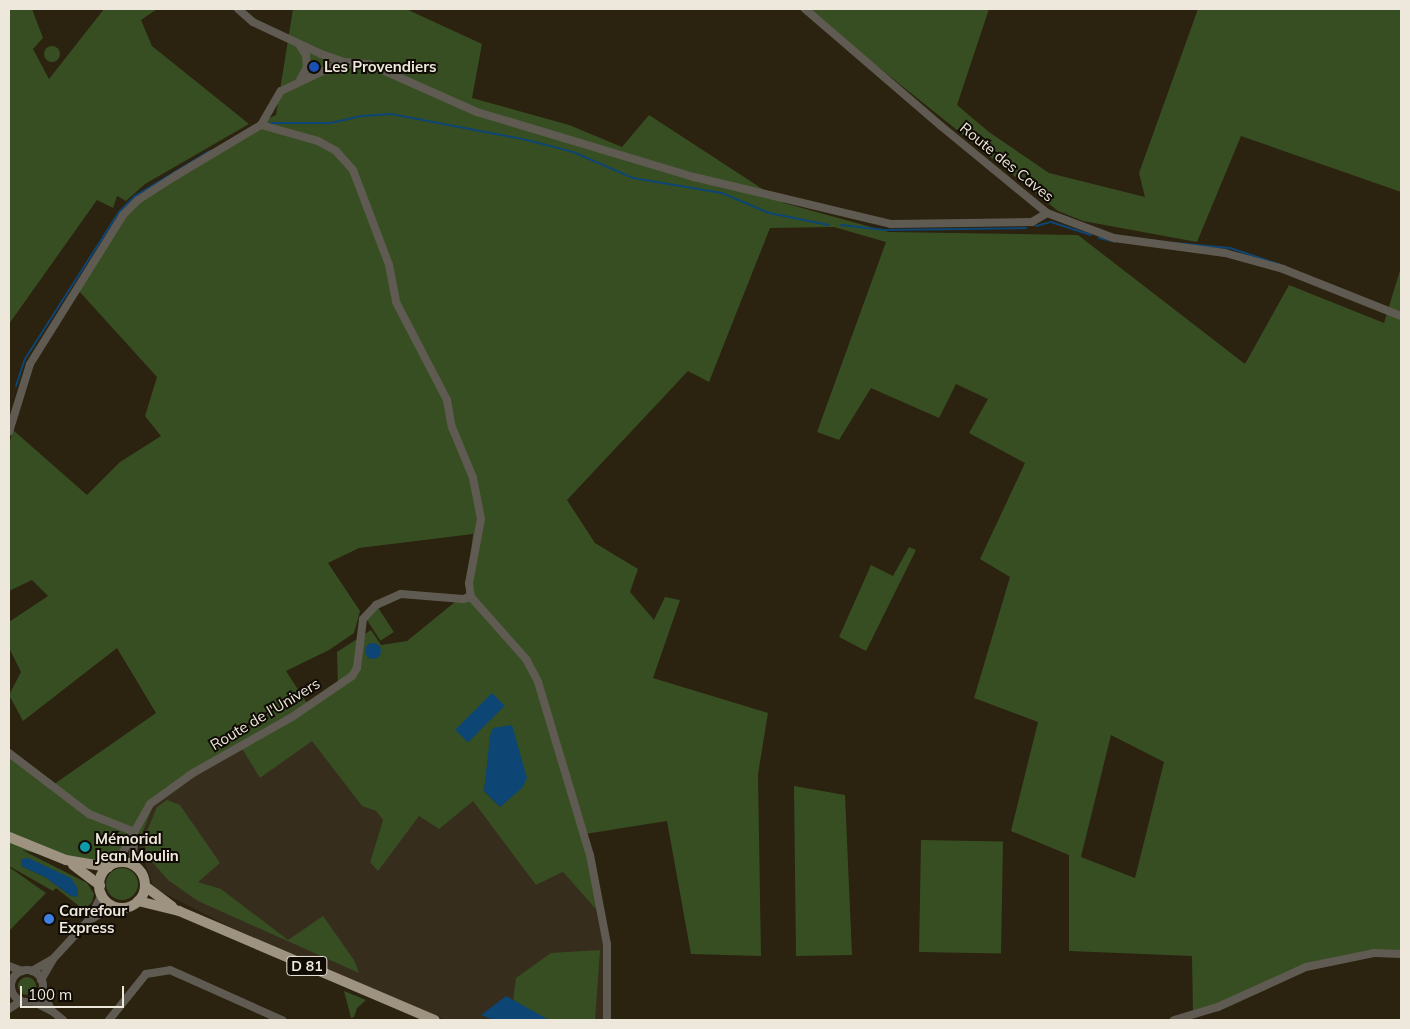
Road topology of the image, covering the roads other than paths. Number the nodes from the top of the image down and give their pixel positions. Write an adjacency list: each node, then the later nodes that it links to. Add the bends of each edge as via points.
1 (238, 9): 3 (street, via 252,22)
2 (805, 9): 7 (street, Route des Caves)
3 (299, 44): 4 (street); 5 (street, via 306,55 307,67)
4 (344, 62): 5 (street); 7 (street, via 369,64 476,112 666,170 839,214 891,224 1032,222)
5 (299, 80): 6 (street, via 281,91)
6 (261, 125): 9 (street, via 138,200 123,215 30,364 20,387); 10 (street, via 318,140 336,151 353,170 387,257 396,302 408,330 438,379 473,478 481,519 469,583)
7 (1047, 213): 8 (street, Route des Caves, via 1114,238 1225,253 1283,269)
8 (1401, 316)
9 (9, 432)
10 (471, 597): 12 (street, Route de l'Univers, via 401,594 376,605 363,619 353,675 292,717 164,793 150,804); 40 (street, via 526,659 538,682 590,855 607,944)
11 (9, 753): 12 (street, via 90,814)
12 (134, 834): 15 (street, Route de l'Univers); 16 (street, Route de l'Univers)
13 (9, 837): 14 (main road)
14 (66, 860): 16 (main road); 18 (main road)
15 (133, 864): 16 (main road); 17 (main road, via 142,874)
16 (112, 865): 18 (main road)
17 (145, 886): 19 (main road); 21 (main road, D 81)
18 (101, 889): 20 (main road); 22 (street)
19 (138, 901): 20 (main road, via 127,907); 21 (main road, D 81)
20 (114, 906): 22 (street)
21 (179, 910): 39 (main road, D 81)
22 (88, 921): 24 (street)
23 (1401, 954): 41 (street, via 1374,953 1306,968 1218,1007)
24 (53, 959): 27 (street); 29 (street)
25 (9, 966): 26 (street)
26 (22, 971): 27 (street); 28 (street)
27 (32, 971): 29 (street)
28 (10, 980): 31 (street)
29 (41, 980): 30 (street)
30 (42, 990): 33 (street); 35 (street)
31 (10, 996): 32 (street)
32 (21, 1001): 33 (street); 34 (street)
33 (32, 1001): 35 (street)
34 (9, 1009)
35 (52, 1011): 36 (street)
36 (63, 1020)
37 (109, 1020): 38 (street, via 146,974 170,970)
38 (282, 1020)
39 (435, 1020)
40 (607, 1020)
41 (1174, 1020)

